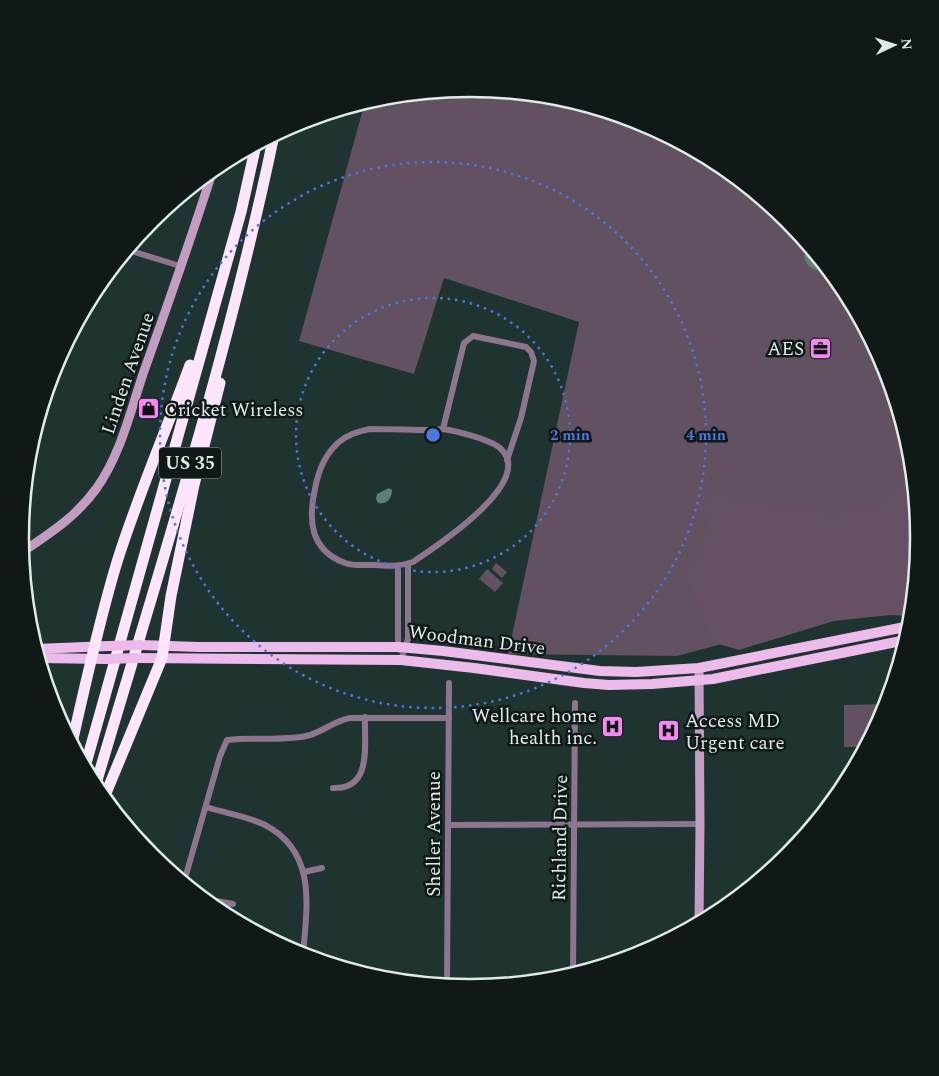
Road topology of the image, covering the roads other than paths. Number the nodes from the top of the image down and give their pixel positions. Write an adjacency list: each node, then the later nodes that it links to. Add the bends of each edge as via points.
1 (272, 145): 5 (highway, US 35)
2 (254, 153): 7 (highway, US 35, via 242,212)
3 (209, 183): 6 (main road, Linden Avenue)
4 (134, 252): 6 (street)
5 (246, 264): 16 (highway, via 192,494); 32 (highway, US 35)
6 (180, 266): 10 (main road, Linden Avenue, via 129,418 106,473 73,515)
7 (212, 313): 15 (highway, via 136,506); 31 (highway, US 35)
8 (443, 429): 9 (street, via 494,444 503,450); 9 (street, via 464,343 473,336 526,347 534,361); 12 (street, via 355,432 331,451 317,477 311,519 314,534 322,547 345,563)
9 (507, 460): 11 (street, via 506,478 478,514 446,540)
10 (29, 548)
11 (408, 564): 12 (street); 17 (street, via 408,640)
12 (398, 566): 17 (street)
13 (901, 628): 24 (main road, Woodman Drive)
14 (898, 642): 25 (main road, Woodman Drive)
15 (94, 646): 16 (main road, Woodman Drive, bridge); 18 (main road, Woodman Drive); 21 (highway)
16 (163, 646): 19 (main road, Woodman Drive, via 184,646); 22 (highway)
17 (402, 648): 19 (main road, Woodman Drive); 23 (street); 24 (main road, Woodman Drive, via 600,671)
18 (43, 649)
19 (197, 652): 22 (main road, Woodman Drive, via 183,658); 23 (main road, Woodman Drive)
20 (46, 658): 21 (main road, Woodman Drive)
21 (91, 658): 22 (main road, Woodman Drive, bridge); 30 (highway)
22 (162, 658): 34 (highway)
23 (401, 660): 25 (main road, Woodman Drive, via 609,685)
24 (699, 668): 25 (main road)
25 (700, 680): 37 (main road)
26 (449, 683): 29 (street, Sheller Avenue)
27 (575, 702): 36 (street, Richland Drive)
28 (365, 718): 29 (street); 33 (street, via 362,771 353,784); 35 (street, via 343,719 301,737 227,740)
29 (449, 718): 38 (street, Sheller Avenue)
30 (74, 733)
31 (87, 756)
32 (98, 775)
33 (333, 788)
34 (108, 789)
35 (206, 807): 40 (street, via 273,830 295,852); 41 (street)
36 (574, 824): 37 (street); 38 (street); 46 (street, Richland Drive)
37 (700, 824): 44 (main road)
38 (449, 825): 47 (street, Sheller Avenue)
39 (322, 868): 40 (street)
40 (304, 872): 45 (street, via 307,897)
41 (186, 875)
42 (222, 902): 43 (street)
43 (233, 904)
44 (699, 914)
45 (304, 946)
46 (572, 966)
47 (447, 978)

